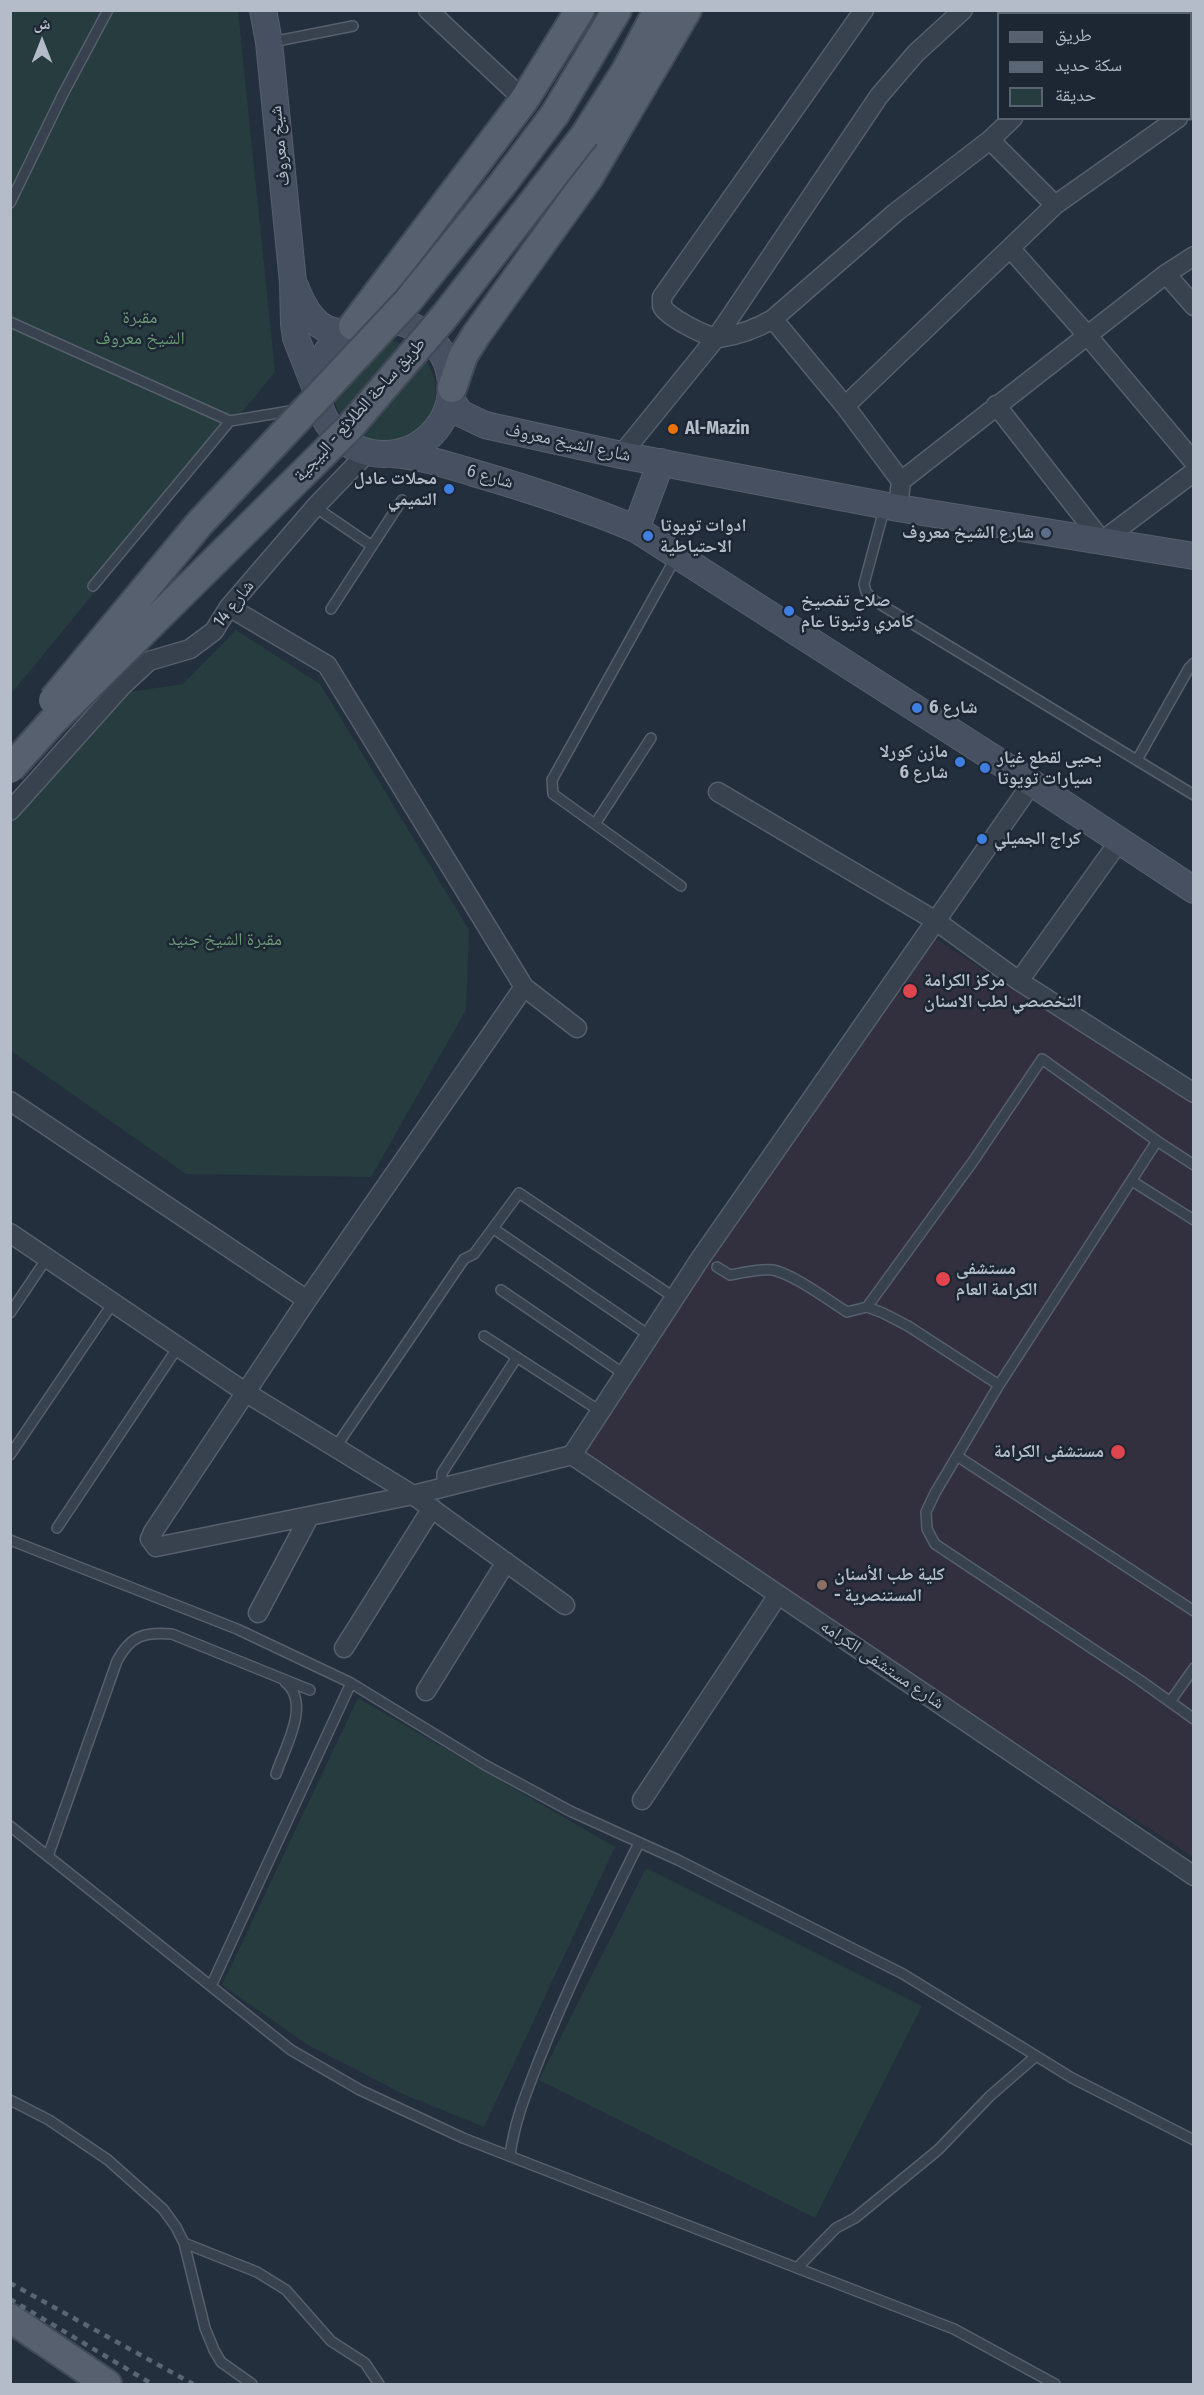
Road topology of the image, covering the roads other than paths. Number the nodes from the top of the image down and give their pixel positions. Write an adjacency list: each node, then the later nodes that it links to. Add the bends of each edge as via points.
1 (108, 10): 16 (lane)
2 (263, 10): 11 (street, شیخ معروف)
3 (428, 10): 12 (street)
4 (580, 10): 12 (main road)
5 (617, 10): 53 (main road, طريق ساحة الطلائع - البيجية, bridge, via 555,114 407,302 198,524)
6 (658, 10): 55 (main road, طريق ساحة الطلائع - البيجية, bridge, via 585,135 444,317 349,428)
7 (687, 10): 28 (main road, via 588,177 463,356)
8 (864, 10): 27 (street, via 662,297 662,306 670,316)
9 (963, 10): 27 (street, via 916,53 879,96)
10 (353, 26): 11 (lane)
11 (269, 42): 21 (street, شیخ معروف)
12 (524, 100): 25 (main road)
13 (1011, 120): 15 (street)
14 (1175, 120): 17 (street)
15 (990, 140): 17 (street); 23 (street, via 895,213)
16 (10, 203)
17 (1055, 205): 18 (street)
18 (1010, 248): 26 (street); 31 (street)
19 (1194, 256): 20 (street)
20 (1166, 274): 22 (street); 26 (street)
21 (293, 282): 25 (street, via 321,328 334,333); 29 (street, via 296,338)
22 (1194, 306)
23 (773, 319): 27 (street, via 751,331); 31 (street)
24 (10, 322): 32 (lane)
25 (349, 329): 28 (street, via 371,320 390,320 427,334 449,367); 29 (street, via 327,350 319,366)
26 (1087, 335): 30 (street); 37 (street)
27 (716, 338): 35 (street)
28 (451, 393): 34 (street, via 438,429 410,450); 35 (street, شارع الشيخ معروف, via 460,413 485,425)
29 (318, 399): 32 (lane); 33 (street, via 329,428 346,443)
30 (996, 405): 39 (street); 44 (street)
31 (845, 406): 39 (street)
32 (230, 421): 48 (lane)
33 (367, 453): 34 (street); 42 (street, شارع 14)
34 (393, 454): 43 (street, شارع 6, via 519,486)
35 (621, 455): 36 (street, شارع الشيخ معروف)
36 (661, 462): 41 (street, شارع الشيخ معروف); 43 (street)
37 (1194, 462)
38 (1194, 472): 44 (street)
39 (901, 480): 41 (street)
40 (402, 500): 45 (lane)
41 (891, 506): 44 (street, شارع الشيخ معروف); 54 (lane, via 864,584 866,592)
42 (315, 507): 45 (lane); 49 (street, شارع 14)
43 (636, 529): 46 (street, شارع 6)
44 (1102, 542): 47 (street, شارع الشيخ معروف)
45 (372, 546): 50 (lane)
46 (677, 554): 56 (street, شارع 6); 60 (lane, via 552,780 553,794)
47 (1194, 555)
48 (93, 586)
49 (229, 607): 59 (street, شارع 14, via 214,631 190,649 149,661); 66 (street, via 327,665)
50 (331, 609)
51 (1194, 663): 54 (lane)
52 (651, 738): 60 (lane)
53 (10, 751)
54 (1137, 760): 58 (lane)
55 (10, 768)
56 (1032, 783): 61 (street, شارع 6); 64 (street)
57 (718, 792): 64 (street)
58 (1194, 795)
59 (10, 811)
60 (595, 824): 62 (lane)
61 (1120, 840): 63 (street, شارع 6); 65 (street)
62 (681, 886)
63 (1194, 890)
64 (936, 921): 65 (street); 79 (street)
65 (1019, 981): 68 (street)
66 (524, 987): 67 (street); 80 (street)
67 (577, 1028)
68 (1194, 1093)
69 (10, 1101): 80 (street)
70 (1157, 1141): 71 (lane); 72 (lane); 82 (lane, via 1042,1059)
71 (1194, 1165)
72 (1131, 1181): 73 (lane); 89 (lane)
73 (1194, 1220)
74 (494, 1229): 79 (lane, via 519,1193); 85 (lane); 92 (lane, via 474,1254 464,1259)
75 (10, 1233): 76 (street)
76 (47, 1258): 81 (street); 83 (lane)
77 (717, 1267): 82 (lane, via 730,1275 774,1270 847,1312)
78 (501, 1290): 88 (lane)
79 (675, 1298): 85 (street)
80 (307, 1300): 90 (street)
81 (113, 1303): 86 (street); 93 (lane)
82 (867, 1307): 89 (lane, via 908,1326)
83 (10, 1313)
84 (484, 1336): 87 (lane)
85 (650, 1336): 88 (street)
86 (178, 1347): 90 (street); 100 (lane)
87 (517, 1357): 91 (lane); 96 (lane, via 442,1473)
88 (624, 1374): 91 (street)
89 (999, 1385): 95 (lane)
90 (245, 1392): 92 (street); 99 (street, via 153,1532 152,1543 164,1546)
91 (600, 1411): 94 (street)
92 (335, 1448): 97 (street)
93 (10, 1455)
94 (572, 1455): 96 (street); 103 (street, شارع مستشفى الكرامه)
95 (957, 1456): 105 (lane); 113 (lane, via 926,1512 927,1529 935,1544)
96 (442, 1488): 97 (street)
97 (413, 1495): 98 (street); 99 (street)
98 (432, 1509): 102 (street); 107 (street)
99 (309, 1517): 106 (street)
100 (57, 1528)
101 (10, 1540): 110 (lane, via 237,1629)
102 (506, 1562): 104 (street); 112 (street)
103 (778, 1595): 116 (street); 120 (street, شارع مستشفى الكرامه)
104 (565, 1605)
105 (1194, 1611)
106 (258, 1612)
107 (344, 1648)
108 (1194, 1668): 113 (lane)
109 (278, 1677): 111 (lane); 115 (lane, via 292,1688 297,1703); 119 (lane, via 172,1634 150,1633 135,1639 117,1661)
110 (351, 1683): 118 (lane, via 485,1765 570,1811); 121 (lane)
111 (310, 1690)
112 (426, 1691)
113 (1170, 1702): 114 (lane)
114 (1194, 1719)
115 (276, 1774)
116 (642, 1800)
117 (10, 1826): 119 (lane)
118 (639, 1842): 122 (lane, via 903,1974); 125 (lane, via 559,2009 523,2102)
119 (48, 1856): 121 (lane)
120 (1194, 1876)
121 (211, 1986): 125 (lane, via 291,2050 360,2090)
122 (1036, 2056): 124 (lane); 127 (lane, via 938,2150 855,2218 836,2228)
123 (10, 2100): 126 (lane, via 49,2120 131,2178 163,2209)
124 (1194, 2140)
125 (510, 2156): 127 (lane)
126 (184, 2244): 132 (lane, via 214,2350 221,2362); 133 (lane, via 257,2272 286,2290 332,2341 365,2363)
127 (797, 2268): 134 (lane, via 954,2329)
128 (10, 2318): 131 (main road)
129 (10, 2342): 130 (main road)
130 (94, 2385)
131 (107, 2385)
132 (252, 2385)
133 (379, 2385)
134 (1055, 2385)

